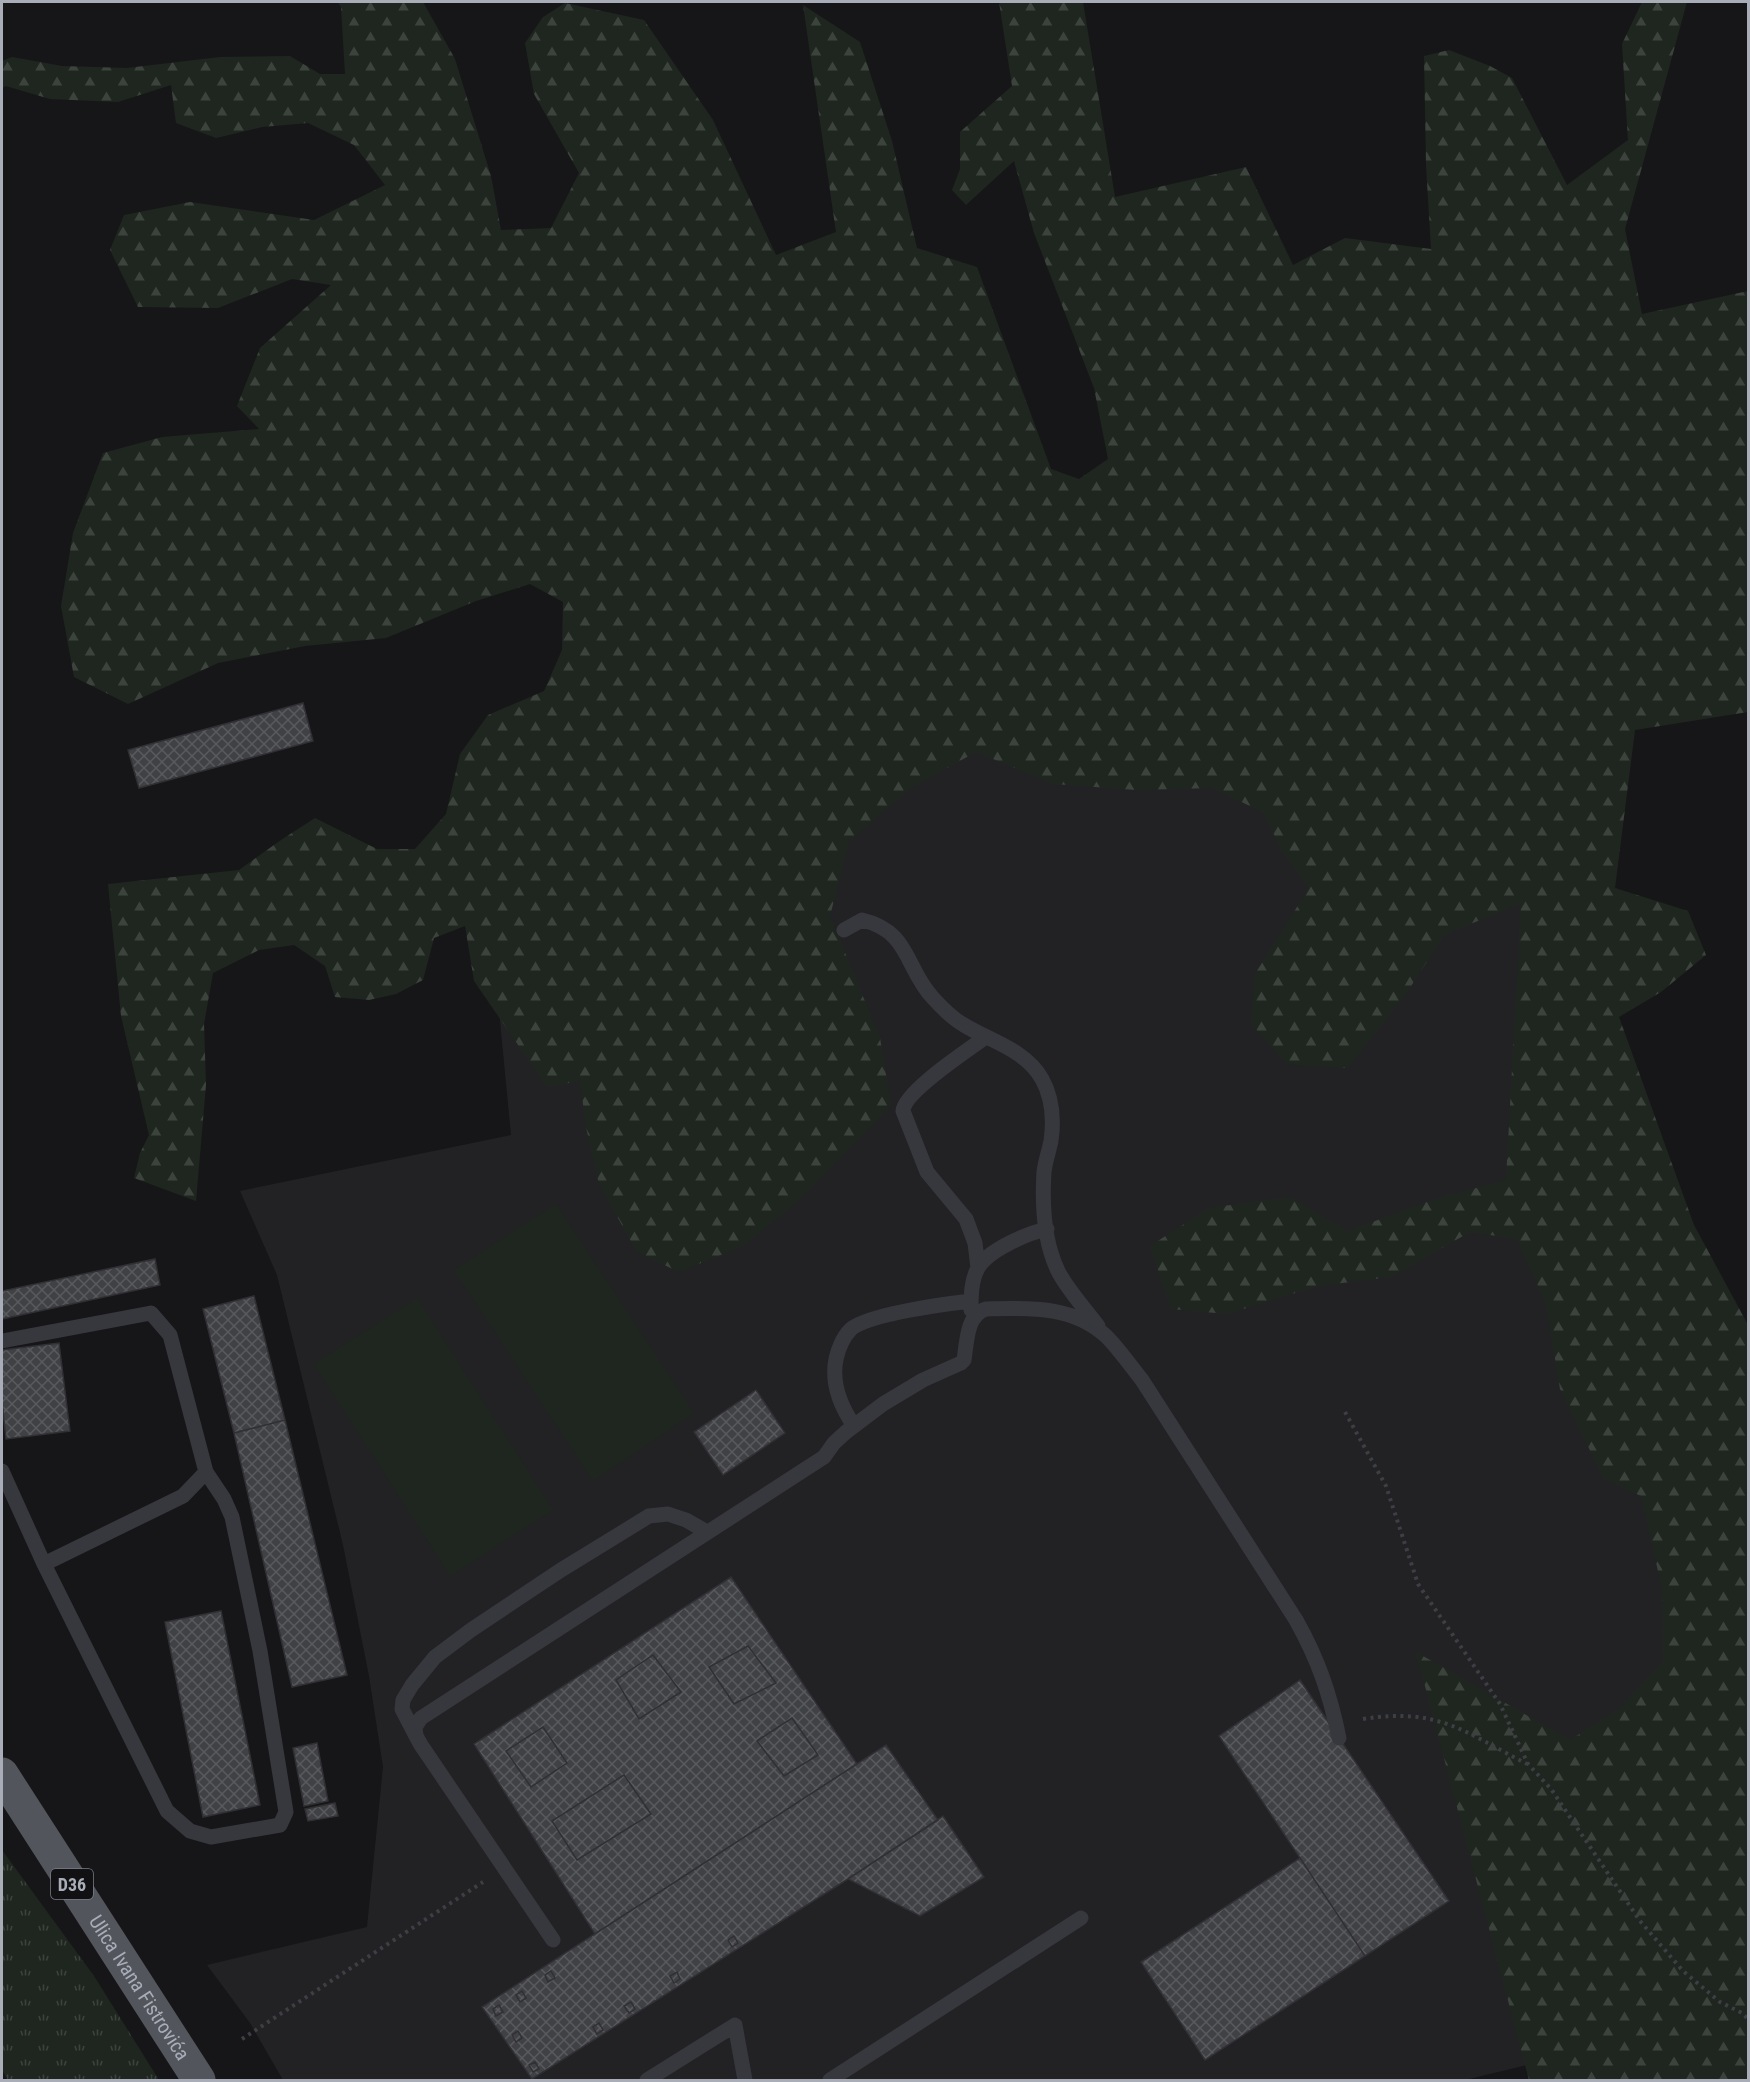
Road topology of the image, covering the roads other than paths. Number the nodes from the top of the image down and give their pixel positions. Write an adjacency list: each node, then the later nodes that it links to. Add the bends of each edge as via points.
1 (844, 930): 2 (lane, via 862,920 884,929 902,945 933,999 962,1024)
2 (986, 1037): 3 (lane, via 1023,1058 1046,1088 1052,1114 1044,1169); 4 (lane, via 903,1104 927,1172 966,1220 975,1243)
3 (1047, 1229): 4 (lane, via 1024,1235); 7 (lane, via 1058,1271)
4 (978, 1268): 5 (lane)
5 (971, 1301): 6 (lane); 9 (lane, via 874,1318 850,1329 833,1371 840,1398)
6 (969, 1328): 7 (lane, via 979,1311 1049,1309 1087,1323); 9 (lane, via 961,1363 923,1380)
7 (1108, 1338): 15 (lane, via 1142,1380 1296,1620 1323,1677)
8 (2, 1341): 11 (lane, via 151,1313 170,1335)
9 (854, 1426): 12 (lane, via 824,1457)
10 (2, 1471): 13 (lane)
11 (206, 1472): 13 (lane, via 183,1496); 13 (lane, via 232,1517 246,1579 284,1788 286,1812 280,1825 211,1837 190,1830 166,1811)
12 (707, 1532): 14 (lane, via 421,1718 415,1727); 14 (lane, via 668,1514 649,1516 464,1635 435,1657 403,1700 402,1709)
13 (44, 1564)
14 (416, 1736): 18 (lane)
15 (1339, 1738)
16 (2, 1774): 19 (main road, Ulica Ivana Fistrovića / D36)
17 (1081, 1918): 22 (lane)
18 (553, 1940)
19 (199, 2080)
20 (647, 2080): 21 (lane, via 735,2025)
21 (745, 2080)
22 (830, 2080)

